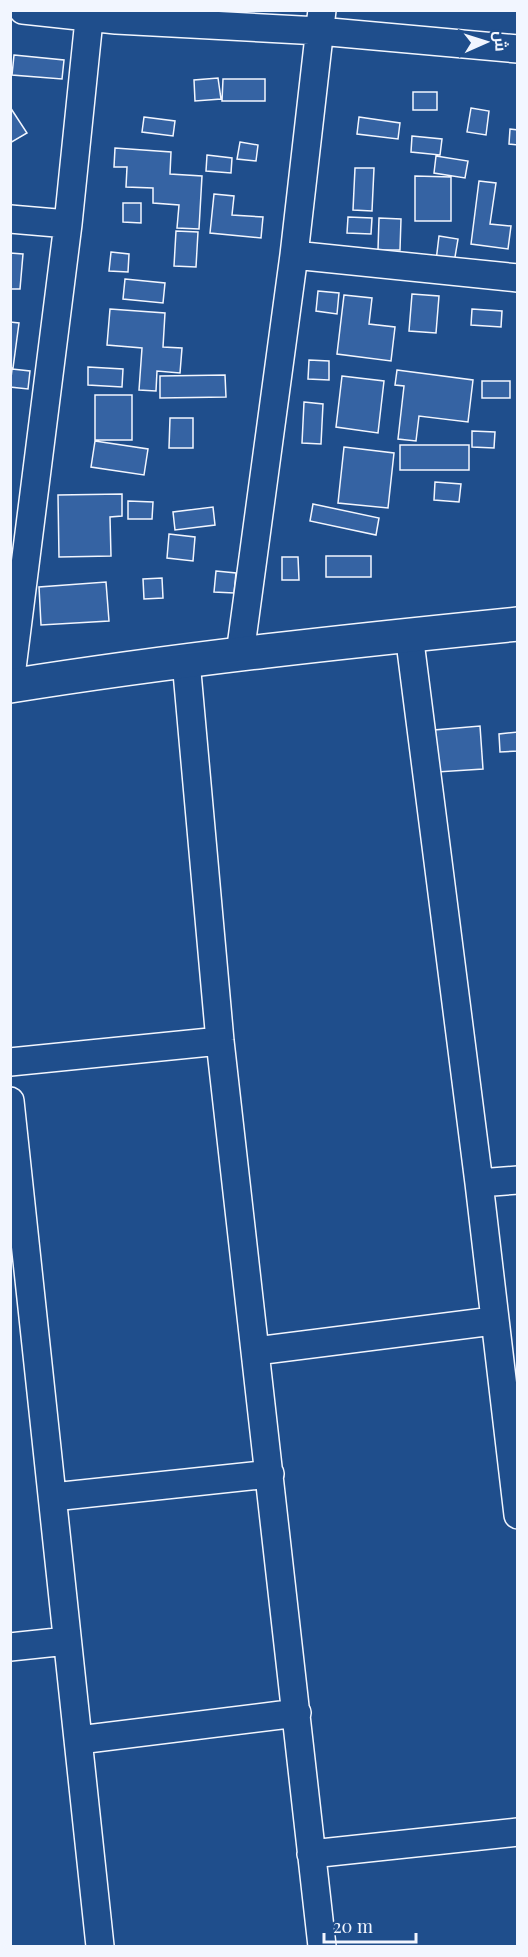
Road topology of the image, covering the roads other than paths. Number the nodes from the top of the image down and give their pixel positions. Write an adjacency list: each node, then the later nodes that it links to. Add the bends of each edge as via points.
1 (23, 10): 2 (street)
2 (89, 14): 3 (street); 6 (street)
3 (321, 21): 4 (street); 7 (street)
4 (518, 49)
5 (10, 219): 6 (street)
6 (68, 224): 13 (street)
7 (294, 255): 8 (street); 11 (street)
8 (518, 278)
9 (518, 624): 10 (street)
10 (409, 634): 11 (street); 18 (street)
11 (240, 654): 12 (street)
12 (186, 661): 13 (street); 14 (street)
13 (10, 685)
14 (220, 1041): 15 (street); 21 (street)
15 (10, 1062)
16 (10, 1101): 19 (street)
17 (518, 1180): 18 (street)
18 (479, 1183): 20 (street)
19 (17, 1227): 24 (street)
20 (494, 1321): 21 (street); 22 (street)
21 (256, 1351): 23 (street)
22 (515, 1457): 25 (street)
23 (270, 1474): 24 (street); 28 (street)
24 (53, 1497): 26 (street)
25 (518, 1515)
26 (67, 1641): 27 (street); 29 (street)
27 (10, 1647)
28 (297, 1713): 29 (street); 31 (street)
29 (79, 1740): 32 (street)
30 (518, 1832): 31 (street)
31 (311, 1854): 33 (street)
32 (100, 1947)
33 (322, 1947)

